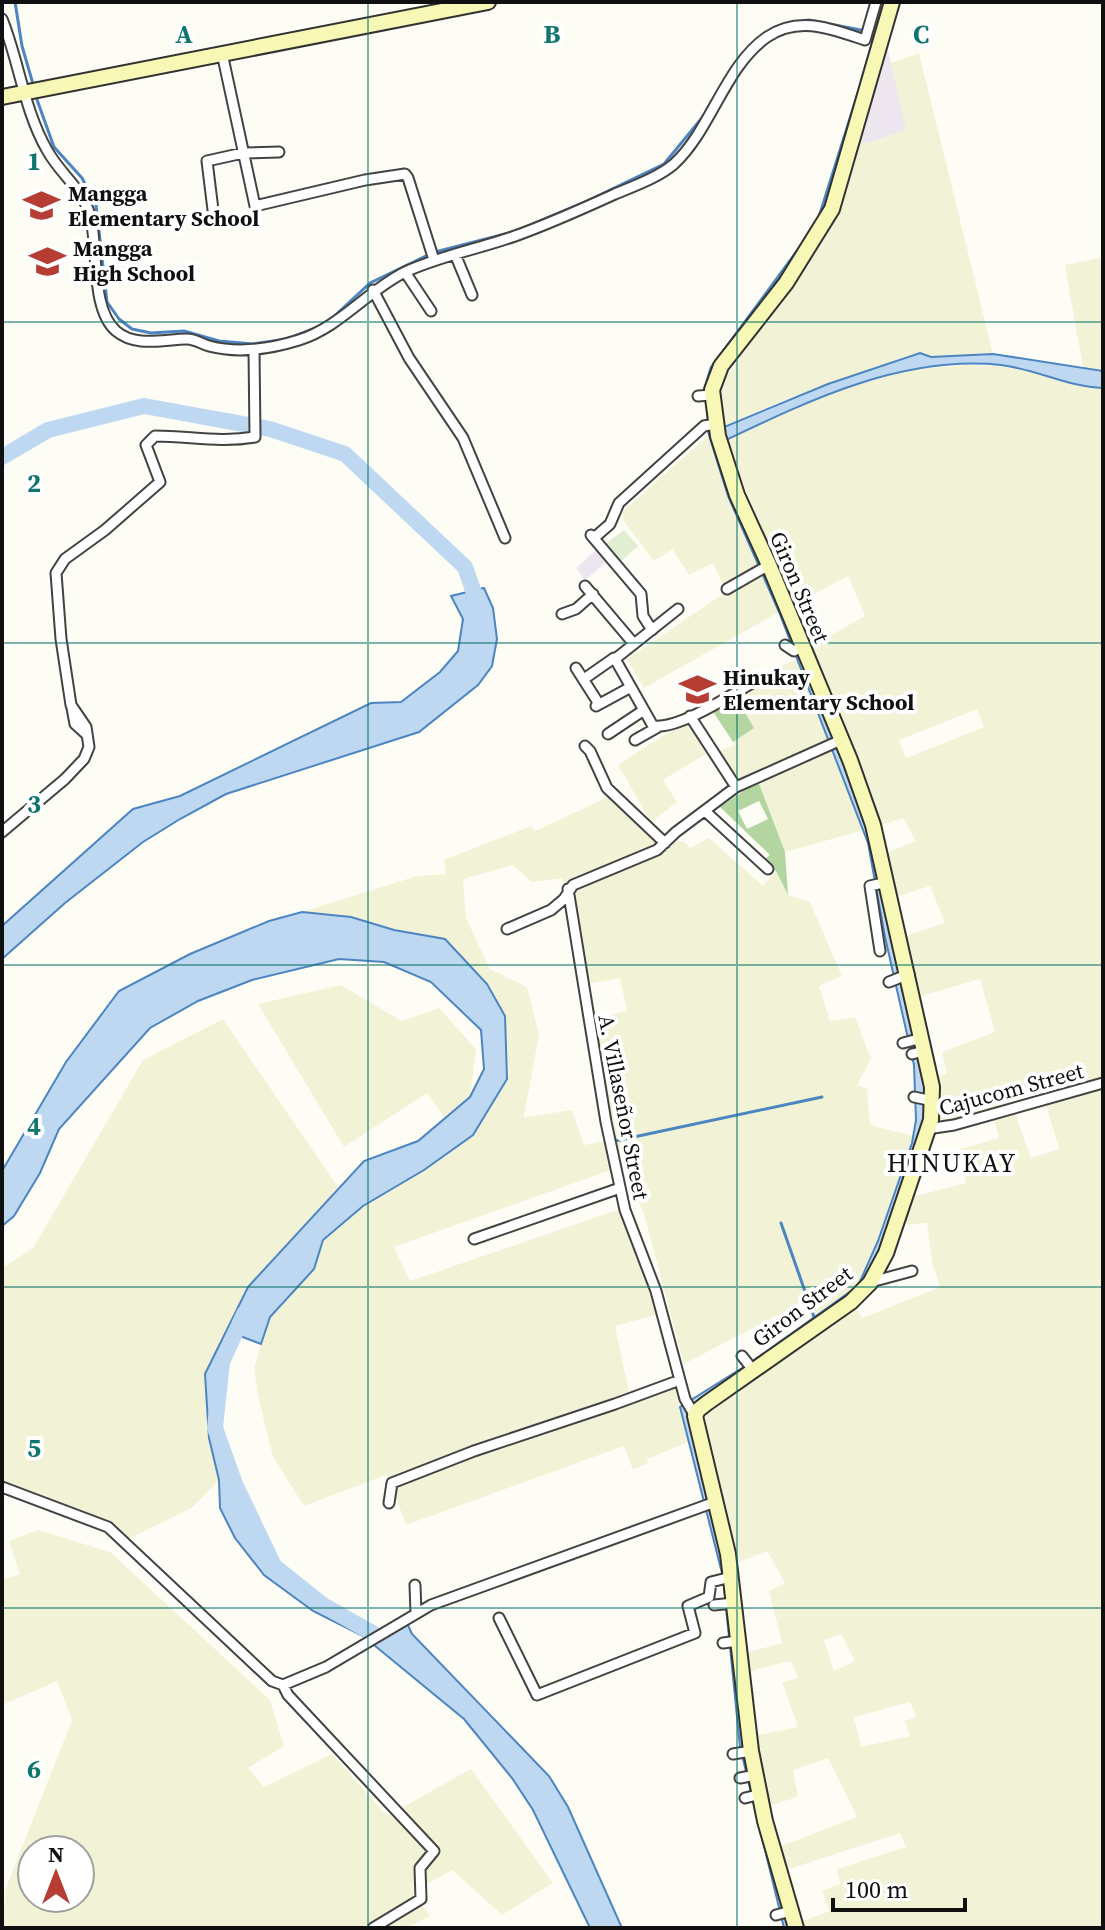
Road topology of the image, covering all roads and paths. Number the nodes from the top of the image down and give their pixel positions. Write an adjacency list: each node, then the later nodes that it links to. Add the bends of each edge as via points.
1 (488, 2): 6 (street)
2 (876, 2): 12 (street, via 865,40 801,24 766,38 673,165 583,209)
3 (892, 2): 19 (street, Giron Street, via 832,209 786,283 721,366 705,396)
4 (2, 19): 5 (street)
5 (5, 33): 7 (street)
6 (222, 53): 7 (street); 10 (street)
7 (25, 92): 8 (street); 18 (street, via 47,151 79,190 90,215 100,305 116,331 152,342 190,339)
8 (2, 97)
9 (279, 152): 10 (street)
10 (243, 153): 11 (street, via 207,161); 13 (street, via 255,206 405,174)
11 (214, 218)
12 (455, 254): 13 (street); 16 (street)
13 (433, 257): 14 (street)
14 (405, 272): 15 (street); 17 (street)
15 (373, 290): 18 (street, via 333,324 300,340); 20 (street, via 409,358 463,438)
16 (472, 295)
17 (431, 311)
18 (254, 350): 43 (street, via 255,437 210,441 155,436 146,445 160,482 65,559 56,573 71,705 86,727 89,747 55,789)
19 (712, 428): 21 (street, Giron Street); 27 (street, via 619,503 610,524 592,536 641,594 643,616)
20 (505, 538)
21 (764, 567): 23 (street); 39 (street, Giron Street)
22 (585, 586): 24 (street)
23 (727, 589)
24 (593, 594): 26 (street); 28 (street)
25 (678, 609): 27 (street)
26 (562, 614)
27 (652, 630): 28 (street)
28 (634, 644): 33 (street, via 615,659)
29 (614, 658): 32 (street)
30 (576, 668): 32 (street)
31 (761, 678): 35 (street)
32 (584, 679): 33 (street, via 597,706)
33 (631, 687): 34 (street)
34 (644, 710): 36 (street); 37 (street)
35 (690, 716): 36 (street); 41 (street)
36 (658, 727): 38 (street)
37 (608, 734)
38 (635, 740)
39 (836, 742): 41 (street); 46 (street, Giron Street, via 873,825)
40 (585, 746): 44 (street, via 607,788)
41 (736, 787): 42 (street)
42 (705, 811): 44 (street); 45 (street)
43 (2, 832)
44 (665, 843): 47 (street)
45 (768, 869)
46 (883, 884): 49 (street, via 870,886); 52 (street, Giron Street, via 916,1046 932,1081)
47 (568, 889): 48 (street, via 551,910); 54 (street, A. Villaseñor Street)
48 (507, 929)
49 (880, 951)
50 (1103, 1083): 53 (street, Cajucom Street)
51 (914, 1097): 52 (street)
52 (931, 1101): 53 (street, Giron Street)
53 (927, 1129): 57 (street, Giron Street, via 915,1148 886,1253)
54 (620, 1188): 55 (street); 58 (street, A. Villaseñor Street)
55 (474, 1239)
56 (912, 1271): 57 (street)
57 (871, 1282): 59 (street, Giron Street, via 839,1312 748,1364)
58 (680, 1380): 59 (street, A. Villaseñor Street); 61 (street, via 392,1483)
59 (693, 1412): 62 (street)
60 (2, 1487): 69 (street, via 108,1527 272,1681)
61 (389, 1503)
62 (710, 1504): 63 (street, via 728,1554); 67 (street)
63 (727, 1578): 65 (street); 68 (street, via 711,1582 709,1597 688,1606 695,1633 537,1695)
64 (415, 1585): 67 (street)
65 (732, 1603): 66 (street); 70 (street, via 732,1642)
66 (714, 1605)
67 (416, 1613): 69 (street, via 314,1673)
68 (499, 1618)
69 (283, 1685): 78 (street, via 434,1851 420,1868 421,1899)
70 (749, 1751): 71 (street); 72 (street)
71 (733, 1754)
72 (754, 1775): 73 (street); 74 (street)
73 (740, 1778)
74 (759, 1795): 75 (street); 76 (street, via 773,1872)
75 (745, 1798)
76 (789, 1912): 77 (street); 79 (street)
77 (776, 1915)
78 (373, 1928)
79 (796, 1928)

